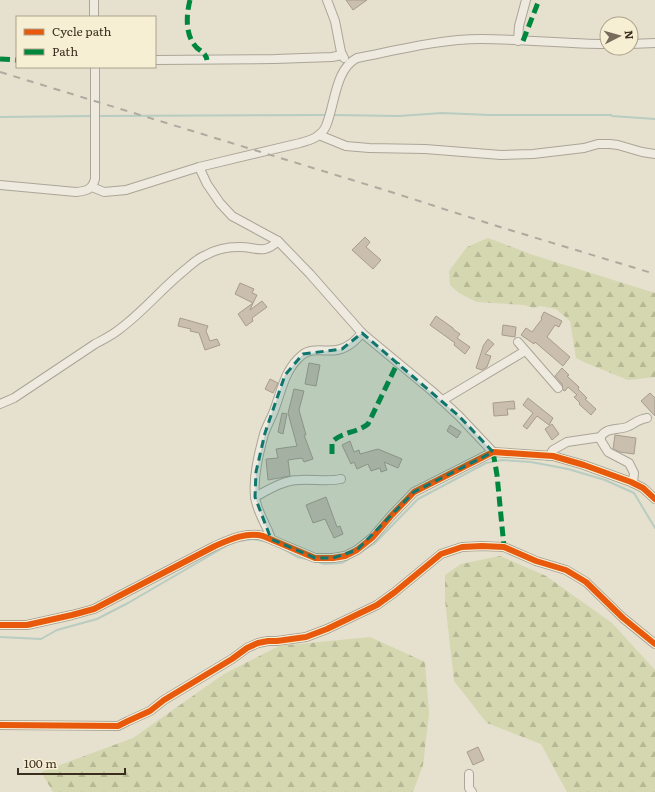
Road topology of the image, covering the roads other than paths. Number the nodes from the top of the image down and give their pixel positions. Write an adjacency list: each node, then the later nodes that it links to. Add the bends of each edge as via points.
1 (94, 0): 4 (street)
2 (327, 0): 9 (street, via 335,21)
3 (526, 0): 5 (street)
4 (94, 16)
5 (518, 41): 7 (street); 11 (street, via 450,41 358,58)
6 (655, 43): 8 (street)
7 (599, 44)
8 (639, 44)
9 (342, 55): 10 (street, via 275,59); 11 (street)
10 (156, 60)
11 (348, 63): 13 (street, via 324,130)
12 (95, 68): 17 (street, via 95,179)
13 (319, 135): 14 (street, via 346,146 368,148 501,155 618,144); 15 (street, via 300,144)
14 (655, 154)
15 (200, 168): 17 (street, via 126,190 104,192); 18 (street, via 207,184 232,216)
16 (0, 185): 17 (street, via 76,192 85,192)
17 (92, 187)
18 (278, 241): 19 (street); 24 (street, via 271,248 260,250 230,247 199,258 120,329 14,398)
19 (362, 333): 23 (street); 31 (street, via 342,349 303,354 285,375 265,433 256,472)
20 (518, 342): 21 (street)
21 (525, 351): 22 (street); 23 (street)
22 (558, 388)
23 (443, 400): 27 (street)
24 (0, 404)
25 (647, 418): 26 (street, via 628,427 606,432)
26 (600, 437): 28 (street, via 566,442 553,450); 30 (street, via 608,452 629,463 634,473)
27 (493, 452): 28 (street); 33 (street, via 414,492 372,538 345,556 315,558)
28 (549, 456): 30 (street, via 584,465)
29 (341, 479): 31 (street, via 298,480)
30 (633, 483): 32 (street)
31 (255, 497): 33 (street)
32 (655, 499)
33 (271, 539): 34 (street, via 256,534 235,537 94,609 27,625)
34 (0, 625)
35 (655, 644): 36 (street, via 623,618 586,582 566,570 504,547 462,547 441,554 377,605 306,636 268,640 247,648 164,700 150,712 118,726)
36 (0, 725)
37 (469, 774): 38 (street, via 469,788)
38 (472, 792)

